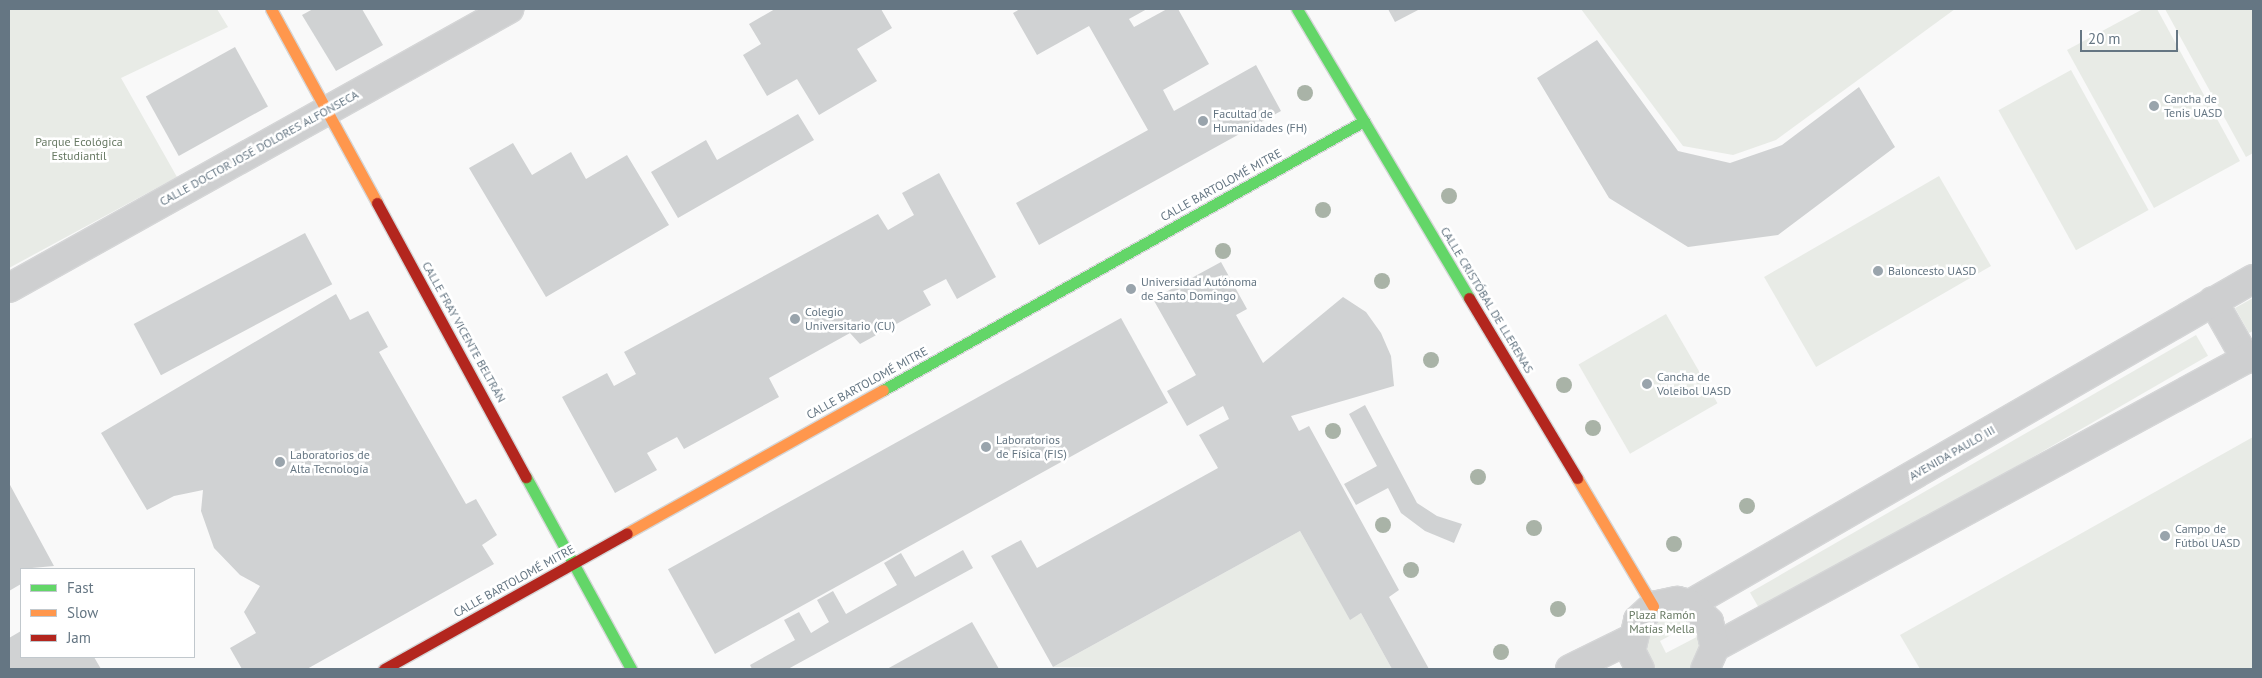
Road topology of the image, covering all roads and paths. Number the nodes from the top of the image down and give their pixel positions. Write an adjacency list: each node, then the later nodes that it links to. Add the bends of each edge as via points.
1 (271, 9): 4 (street, CALLE FRAY VICENTE BELTRÁN)
2 (510, 9): 4 (street, CALLE DOCTOR JOSÉ DOLORES ALFONSECA)
3 (1297, 9): 5 (street, CALLE CRISTÓBAL DE LLERENAS)
4 (326, 110): 7 (street, CALLE DOCTOR JOSÉ DOLORES ALFONSECA); 10 (street, CALLE FRAY VICENTE BELTRÁN)
5 (1364, 121): 10 (street, CALLE BARTOLOMÉ MITRE); 12 (street, CALLE CRISTÓBAL DE LLERENAS)
6 (2253, 279): 8 (street, AVENIDA PAULO III)
7 (9, 288)
8 (2213, 301): 9 (street); 11 (street, AVENIDA PAULO III)
9 (2250, 357): 14 (street)
10 (574, 562): 15 (street, CALLE BARTOLOMÉ MITRE); 16 (street, CALLE FRAY VICENTE BELTRÁN)
11 (1690, 604): 12 (street, via 1677,601); 14 (street, via 1709,622)
12 (1653, 606): 13 (street, via 1638,620)
13 (1631, 639): 17 (street); 18 (street)
14 (1710, 658)
15 (384, 669)
16 (631, 669)
17 (1570, 669)
18 (1640, 669)

